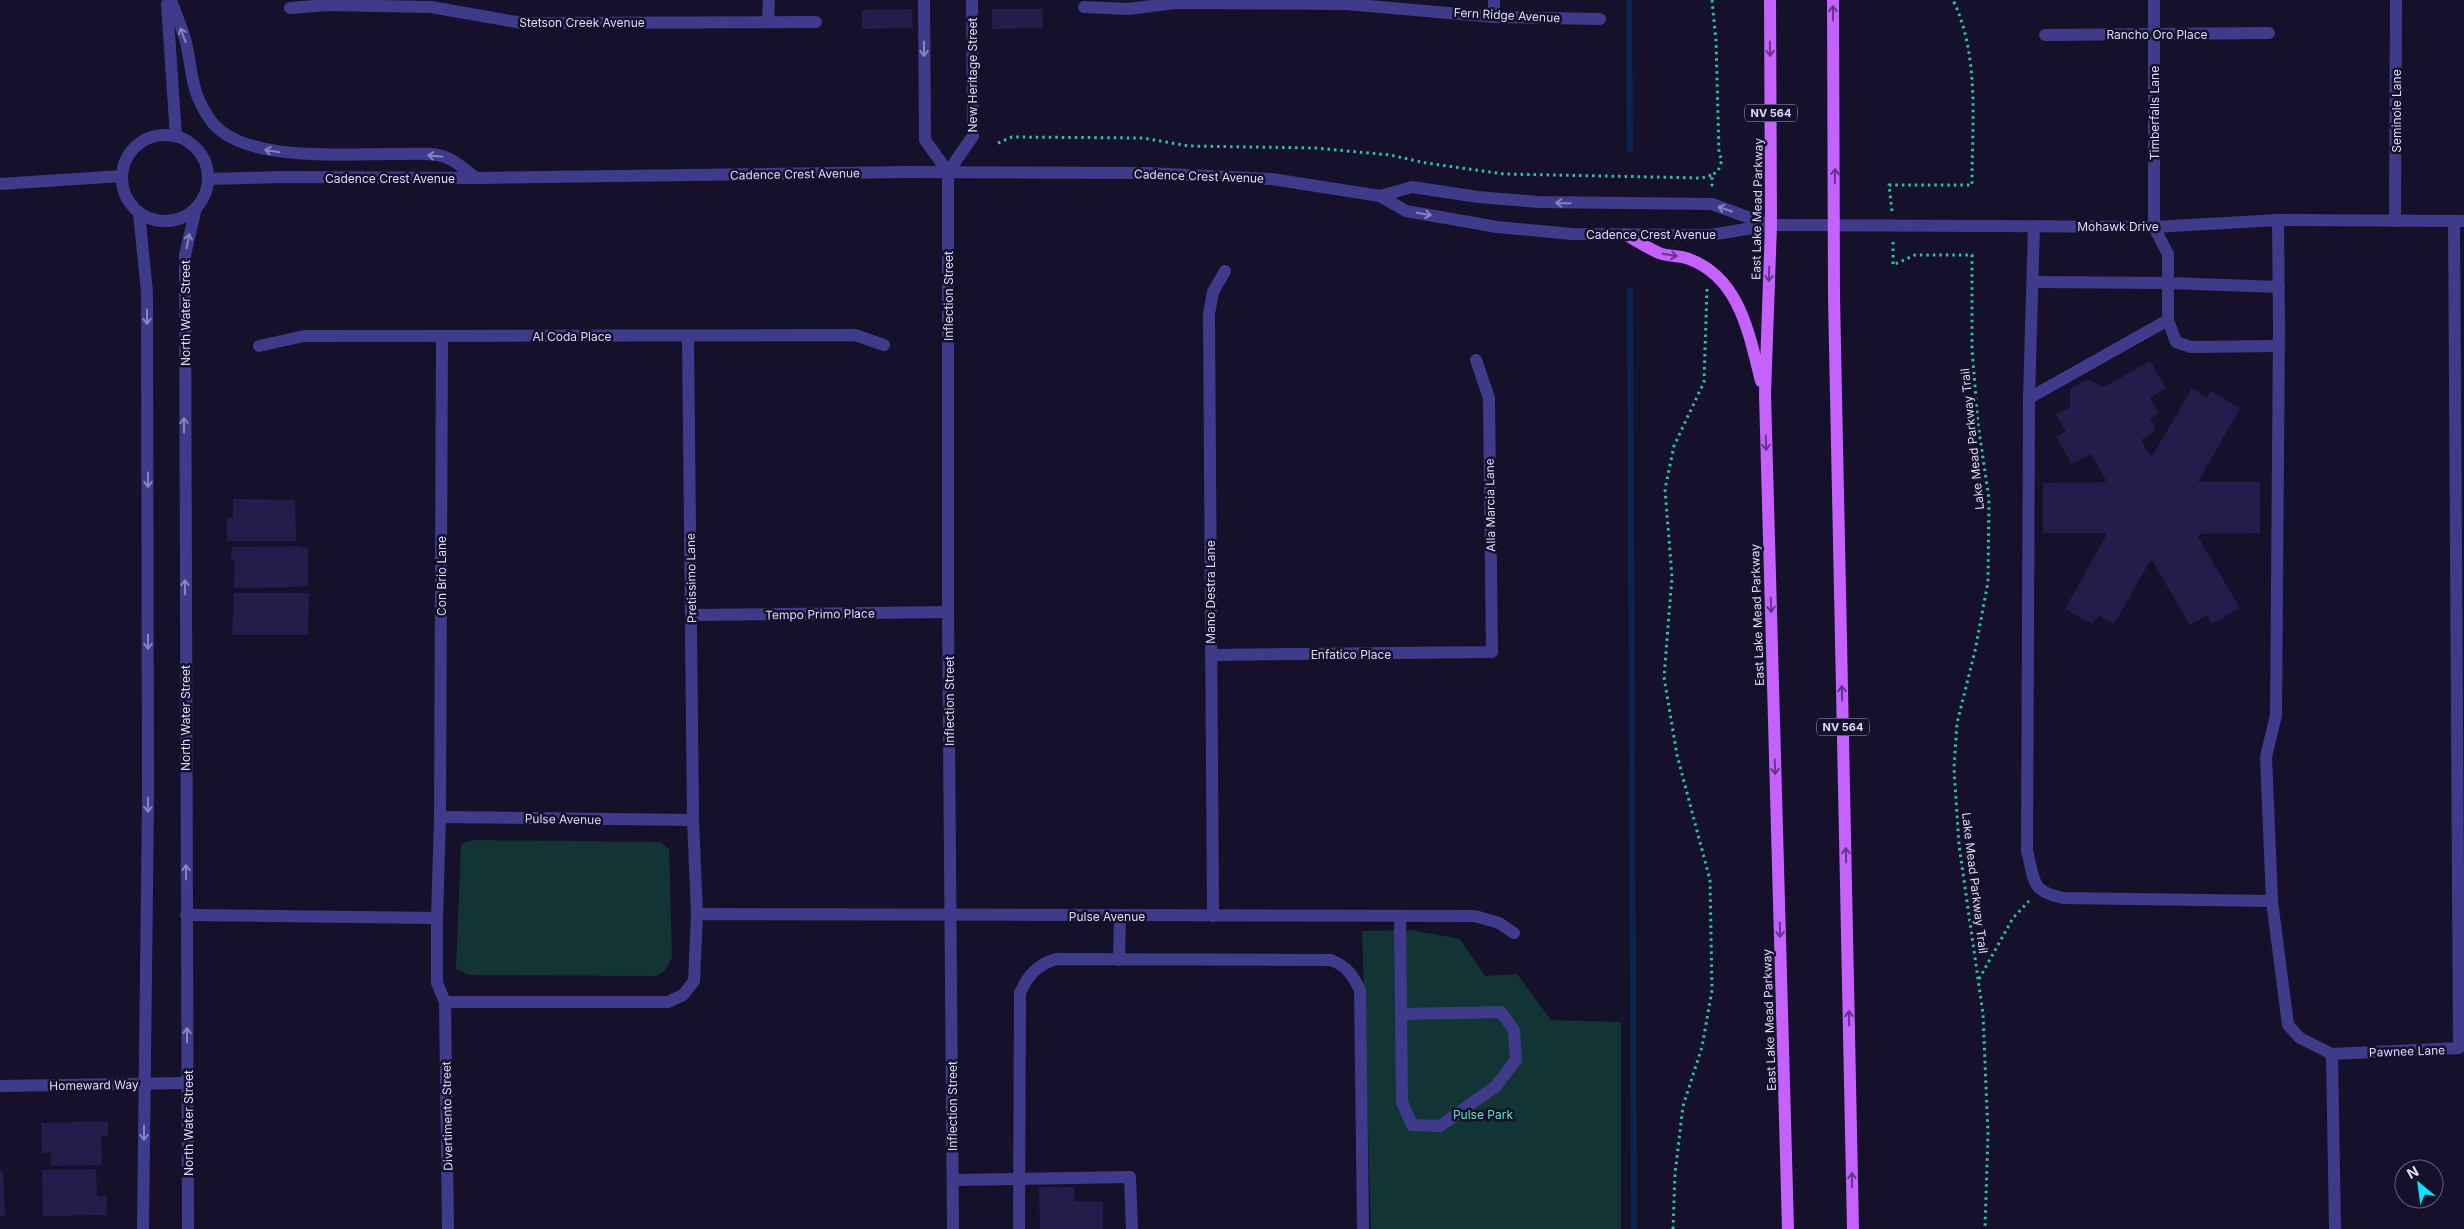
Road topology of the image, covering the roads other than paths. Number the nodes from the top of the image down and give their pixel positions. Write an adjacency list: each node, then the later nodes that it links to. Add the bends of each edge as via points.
1 (169, 0): 21 (street); 24 (street, one-way to 1, via 446,157 283,153 251,147 227,137 210,121 197,99 190,75 188,47)
2 (769, 0): 16 (street)
3 (924, 0): 22 (street, one-way to 22, via 925,140)
4 (972, 0): 22 (street, New Heritage Street, via 973,136)
5 (1494, 0): 14 (street)
6 (1770, 0): 34 (main road, East Lake Mead Parkway / NV 564, one-way to 34)
7 (1833, 0): 33 (main road, NV 564, one-way to 7)
8 (2154, 0): 19 (street, Timberfalls Lane)
9 (2396, 0): 31 (street, Seminole Lane)
10 (327, 2): 13 (street, Stetson Creek Avenue); 16 (street, Stetson Creek Avenue, via 431,7 522,23)
11 (1152, 2): 12 (street, Fern Ridge Avenue, via 1128,8); 14 (street, Fern Ridge Avenue, via 1346,4)
12 (1084, 7)
13 (290, 8)
14 (1494, 17): 15 (street, Fern Ridge Avenue)
15 (1600, 19)
16 (768, 20): 17 (street, Stetson Creek Avenue)
17 (816, 22)
18 (2270, 33): 19 (street, Rancho Oro Place)
19 (2154, 34): 20 (street, Rancho Oro Place); 36 (street, Timberfalls Lane)
20 (2045, 35)
21 (176, 136): 23 (street, via 146,139 126,159); 25 (street, via 200,152)
22 (948, 172): 24 (street, Cadence Crest Avenue); 27 (street, Cadence Crest Avenue, via 1209,175 1272,179); 51 (street, Inflection Street)
23 (122, 176): 26 (street); 29 (street, via 129,202)
24 (476, 178): 25 (street, Cadence Crest Avenue)
25 (208, 179): 28 (street, via 205,194)
26 (0, 184)
27 (1380, 196): 34 (street, Cadence Crest Avenue, one-way to 27, via 1712,204 1538,202 1412,187); 37 (street, Cadence Crest Avenue, one-way to 37, via 1406,212 1497,227)
28 (196, 208): 29 (street, via 175,220 162,221); 60 (street, North Water Street, one-way to 28, via 185,256)
29 (139, 212): 71 (street, one-way to 71, via 147,292 148,801)
30 (2278, 220): 31 (street, Mohawk Drive); 36 (street, Mohawk Drive); 41 (street)
31 (2395, 221): 32 (street, Mohawk Drive)
32 (2459, 221): 55 (street, Pawnee Lane)
33 (1834, 224): 34 (street, Mohawk Drive); 35 (street, Mohawk Drive); 84 (main road, NV 564, one-way to 33)
34 (1771, 225): 37 (street, Cadence Crest Avenue, via 1710,235); 49 (main road, East Lake Mead Parkway / NV 564, one-way to 49)
35 (2034, 226): 36 (street, Mohawk Drive); 39 (street)
36 (2154, 227): 40 (street, via 2168,254)
37 (1626, 235): 49 (main road, one-way to 49, via 1660,254 1687,258 1708,268 1724,281 1740,310)
38 (1225, 271): 54 (street, Mano Destra Lane, via 1213,292 1209,314)
39 (2034, 282): 40 (street); 50 (street)
40 (2169, 283): 41 (street); 42 (street)
41 (2279, 287): 47 (street)
42 (2168, 320): 47 (street, via 2176,342 2191,347); 50 (street)
43 (442, 336): 44 (street, Al Coda Place); 46 (street, Al Coda Place, via 304,336); 56 (street, Con Brio Lane)
44 (688, 336): 45 (street, Al Coda Place, via 855,335); 52 (street, Pretissimo Lane)
45 (884, 345)
46 (259, 346)
47 (2279, 346): 58 (street, via 2276,715 2266,757)
48 (1476, 360): 53 (street, Alla Marcia Lane, via 1489,398)
49 (1765, 394): 83 (main road, East Lake Mead Parkway / NV 564, one-way to 83)
50 (2029, 398): 58 (street, via 2026,851 2037,886 2044,894 2063,898)
51 (948, 612): 52 (street, Tempo Primo Place); 61 (street, Inflection Street)
52 (691, 615): 57 (street, Pretissimo Lane)
53 (1492, 652): 54 (street, Enfatico Place)
54 (1211, 655): 63 (street, Mano Destra Lane)
55 (2461, 805): 70 (street, Pawnee Lane, via 2459,1048)
56 (440, 817): 57 (street, Pulse Avenue); 65 (street)
57 (693, 820): 59 (street)
58 (2272, 901): 70 (street, via 2288,1025 2300,1038)
59 (697, 914): 61 (street, Pulse Avenue); 68 (street, via 694,981 683,995 668,1002)
60 (186, 915): 65 (street); 72 (street, North Water Street, one-way to 60)
61 (950, 915): 62 (street, Pulse Avenue); 75 (street, Inflection Street)
62 (1120, 916): 63 (street, Pulse Avenue); 67 (street)
63 (1213, 916): 64 (street, Pulse Avenue)
64 (1400, 916): 66 (street, Pulse Avenue, via 1475,916 1499,923); 69 (street)
65 (437, 918): 68 (street, via 437,983)
66 (1514, 933)
67 (1119, 960): 74 (street, via 1056,959 1039,966 1025,981 1020,993); 82 (street, via 1332,960 1353,976 1360,990)
68 (445, 1002): 78 (street, Divertimento Street)
69 (1401, 1014): 69 (street, via 1402,1102 1412,1125 1440,1126 1496,1086 1516,1060 1514,1030 1500,1012)
70 (2332, 1054): 85 (street)
71 (144, 1084): 72 (street, Homeward Way); 73 (street, Homeward Way); 76 (street, one-way to 76)
72 (187, 1084): 77 (street, North Water Street)
73 (0, 1086)
74 (1019, 1179): 75 (street); 80 (street); 81 (street, via 1130,1177)
75 (953, 1180): 79 (street, Inflection Street)
76 (143, 1229)
77 (188, 1229)
78 (448, 1229)
79 (953, 1229)
80 (1019, 1229)
81 (1132, 1229)
82 (1363, 1229)
83 (1788, 1229)
84 (1853, 1229)
85 (2335, 1229)

